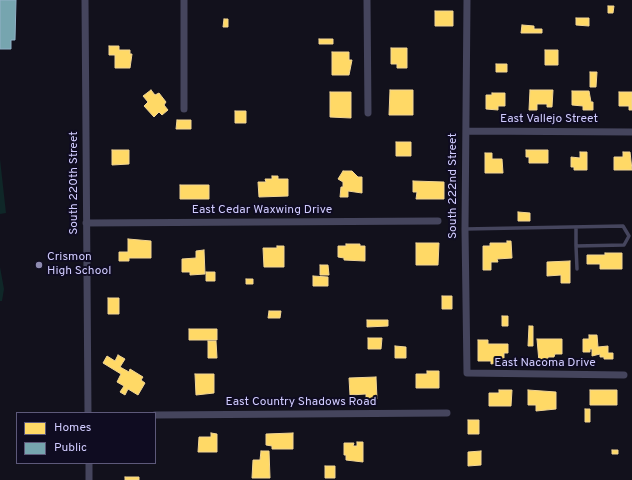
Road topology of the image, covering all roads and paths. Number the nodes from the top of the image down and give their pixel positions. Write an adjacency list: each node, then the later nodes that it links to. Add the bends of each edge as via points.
1 (85, 0): 10 (street, South 220th Street)
2 (184, 0): 5 (street)
3 (367, 0): 6 (street)
4 (467, 0): 7 (street, South 222nd Street)
5 (184, 110)
6 (368, 113)
7 (466, 131): 8 (street, East Vallejo Street); 12 (street, South 222nd Street)
8 (632, 132)
9 (438, 221): 10 (street, East Cedar Waxwing Drive)
10 (86, 223): 17 (street, South 220th Street)
11 (576, 227): 12 (lane); 13 (lane); 13 (lane, via 623,226 628,236 624,245)
12 (465, 230): 15 (street, South 222nd Street)
13 (576, 246): 14 (lane)
14 (577, 270)
15 (467, 373): 16 (street, East Nacoma Drive)
16 (624, 375)
17 (88, 412)
18 (447, 413): 19 (street, East Country Shadows Road)
19 (156, 414)
20 (88, 464): 21 (street)
21 (89, 480)

